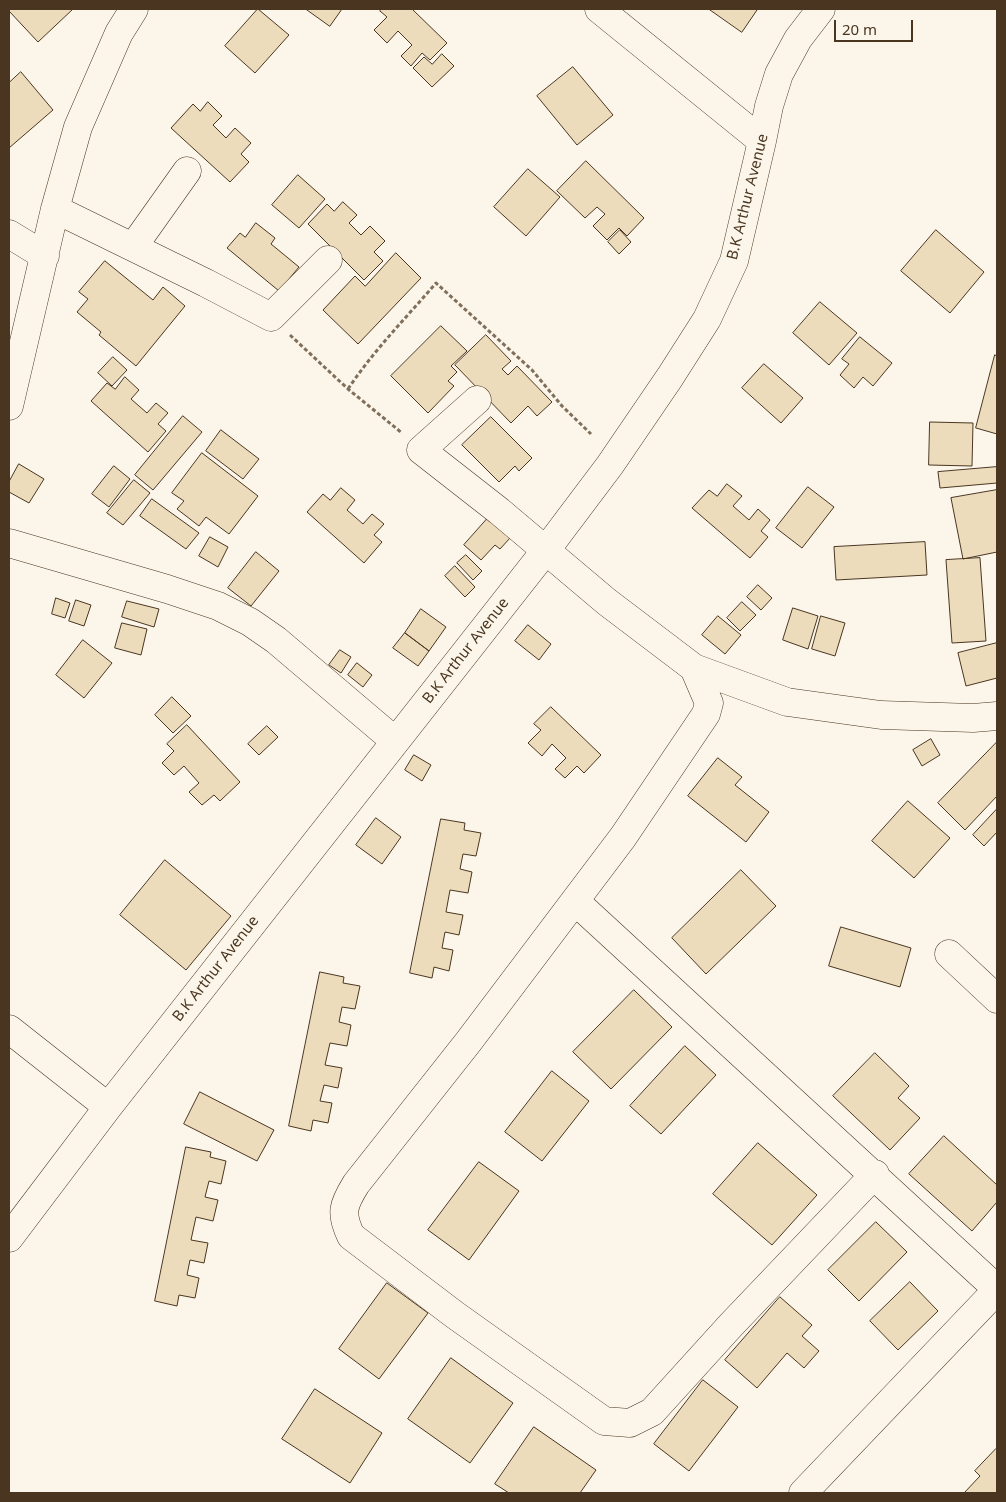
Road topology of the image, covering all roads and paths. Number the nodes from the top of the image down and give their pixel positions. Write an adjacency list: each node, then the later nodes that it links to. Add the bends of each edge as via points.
1 (134, 9): 6 (street, via 118,33 78,128)
2 (599, 9): 4 (street)
3 (820, 9): 4 (street, B.K Arthur Avenue, via 798,39 779,74)
4 (762, 141): 18 (street, B.K Arthur Avenue, via 734,261 707,319 615,457)
5 (187, 171): 8 (street)
6 (55, 209): 8 (street); 9 (street)
7 (9, 234): 9 (street)
8 (133, 247): 11 (street)
9 (45, 256): 14 (street)
10 (328, 260): 11 (street)
11 (271, 317): 12 (path)
12 (348, 389): 15 (path, via 380,345 436,283 532,370); 16 (path)
13 (477, 400): 16 (street)
14 (9, 406)
15 (591, 434)
16 (421, 450): 18 (street)
17 (9, 542): 21 (street, via 167,589 218,606 250,622 276,640)
18 (546, 550): 19 (street, via 607,602); 21 (street, B.K Arthur Avenue)
19 (694, 668): 20 (street, via 787,702 881,715); 22 (street, via 709,703 706,714 623,837)
20 (997, 716)
21 (395, 741): 26 (street, B.K Arthur Avenue)
22 (575, 901): 27 (street); 27 (street, via 352,1191 343,1211 351,1236 604,1421 630,1423 652,1412)
23 (949, 954): 24 (street)
24 (997, 999)
25 (9, 1029): 26 (street)
26 (108, 1107): 28 (street, B.K Arthur Avenue)
27 (874, 1174): 29 (street)
28 (9, 1238)
29 (997, 1289): 30 (street)
30 (803, 1493)

